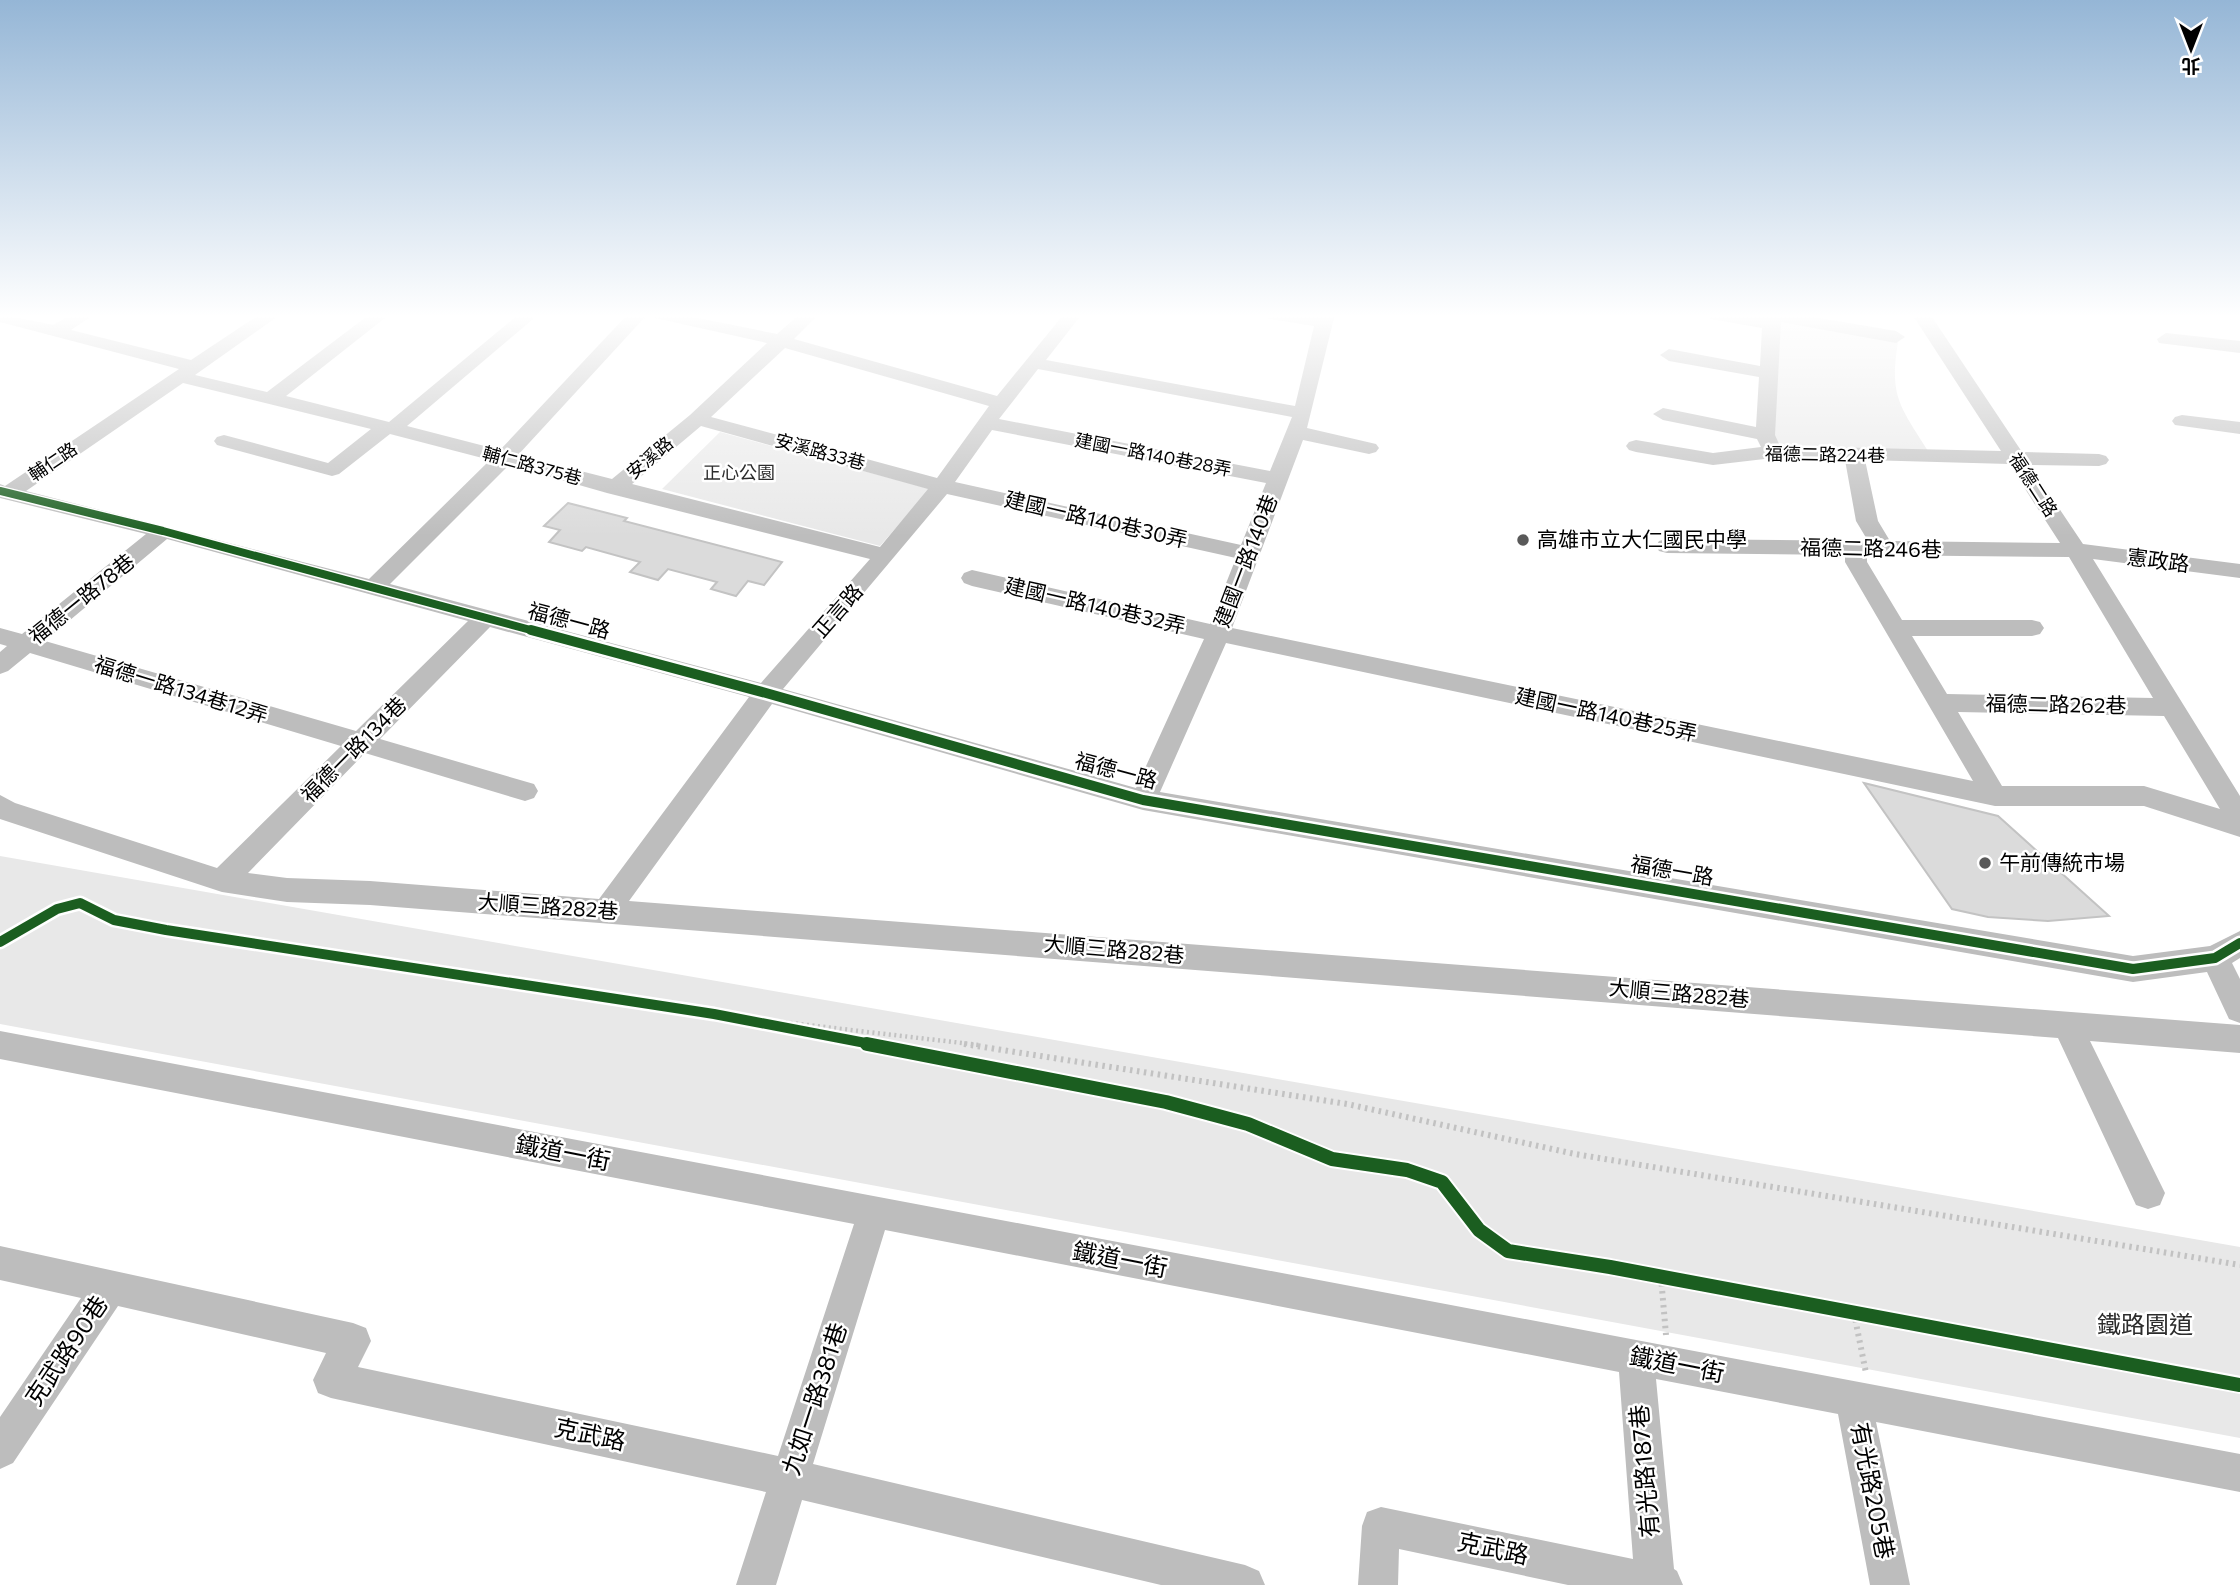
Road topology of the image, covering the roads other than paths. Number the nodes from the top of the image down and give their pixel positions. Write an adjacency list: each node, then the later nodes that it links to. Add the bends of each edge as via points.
1 (163, 388): 33 (street, 輔仁路)
2 (239, 388): 13 (street, 輔仁路375巷)
3 (284, 388): 13 (street)
4 (439, 388): 20 (street)
5 (569, 388): 27 (street)
6 (731, 388): 16 (street, 安溪路)
7 (948, 388): 14 (street)
8 (1013, 388): 14 (street, 正言路)
9 (1144, 388): 19 (street)
10 (1307, 388): 19 (street, 建國一路140巷)
11 (1768, 388): 23 (street)
12 (1969, 388): 28 (street, 福德二路)
13 (271, 398): 20 (street, 輔仁路375巷)
14 (1001, 403): 18 (street, 正言路)
15 (1663, 414): 23 (street)
16 (697, 419): 31 (street, 安溪路33巷); 32 (street, 安溪路)
17 (2182, 421): 21 (street)
18 (988, 422): 30 (street, 建國一路140巷28弄); 31 (street, 正言路)
19 (1299, 423): 25 (street); 30 (street, 建國一路140巷)
20 (390, 428): 22 (street, via 332,470); 27 (street, 輔仁路375巷)
21 (2240, 428)
22 (224, 441)
23 (1769, 443): 24 (street, 福德二路224巷, via 1713,459); 26 (street, 福德二路224巷)
24 (1636, 446)
25 (1369, 448)
26 (1854, 454): 28 (street, 福德二路224巷); 37 (street, via 1867,521)
27 (504, 458): 32 (street, 輔仁路375巷); 43 (street)
28 (2016, 459): 29 (street); 38 (street, 福德二路)
29 (2099, 460)
30 (1278, 479): 39 (street, 建國一路140巷)
31 (942, 485): 39 (street, 建國一路140巷30弄); 40 (street, 正言路)
32 (614, 488): 40 (street, 輔仁路375巷)
33 (4, 492): 34 (street, 福德一路)
34 (163, 531): 43 (street, 福德一路); 49 (street, 福德一路78巷)
35 (1667, 547): 36 (street, 福德二路246巷)
36 (1856, 549): 37 (street, 福德二路246巷); 45 (street, via 1856,562)
37 (1885, 550): 38 (street, 福德二路246巷)
38 (2076, 550): 41 (street, 憲政路); 53 (street)
39 (1249, 554): 47 (street, 建國一路140巷)
40 (885, 556): 51 (street, 正言路)
41 (2240, 571)
42 (972, 578): 47 (street, 建國一路140巷32弄)
43 (372, 589): 44 (street, 福德一路)
44 (484, 619): 51 (street, 福德一路); 54 (street, 福德一路134巷)
45 (1895, 628): 46 (street); 52 (street)
46 (2032, 628)
47 (1218, 634): 56 (street, 建國一路140巷25弄); 57 (street, 建國一路140巷)
48 (0, 636): 49 (street, 福德一路134巷12弄)
49 (27, 644): 50 (street, 福德一路78巷); 54 (street, 福德一路134巷12弄)
50 (0, 665)
51 (766, 693): 57 (street, 福德一路); 62 (street, 正言路)
52 (1940, 703): 53 (street, 福德二路262巷); 56 (street)
53 (2172, 707): 59 (street)
54 (362, 744): 55 (street, 福德一路134巷12弄); 61 (street, 福德一路134巷)
55 (525, 791)
56 (1995, 796): 60 (street, 建國一路140巷25弄, via 2144,796)
57 (1143, 800): 64 (street, 福德一路, via 2133,969)
58 (0, 805): 61 (street, 大順三路282巷)
59 (2240, 819)
60 (2240, 826)
61 (222, 881): 62 (street, 大順三路282巷, via 287,890)
62 (606, 911): 66 (street, 大順三路282巷)
63 (2240, 943): 64 (street, 福德一路)
64 (2215, 958): 65 (street)
65 (2240, 1010)
66 (2067, 1025): 67 (street, 大順三路282巷); 69 (street)
67 (2240, 1039)
68 (0, 1045): 70 (street, 鐵道一街)
69 (2148, 1194)
70 (874, 1213): 73 (street, 鐵道一街); 77 (street, 九如一路381巷)
71 (0, 1263): 72 (street, 克武路)
72 (110, 1287): 75 (street, 克武路90巷); 77 (street, 克武路, via 353,1341 331,1380)
73 (1651, 1348): 74 (street, 鐵道一街); 78 (street, 有光路187巷)
74 (1860, 1386): 76 (street, 鐵道一街); 82 (street, 有光路205巷)
75 (0, 1450)
76 (2240, 1473)
77 (790, 1478): 79 (street, 九如一路381巷); 80 (street, 克武路)
78 (1657, 1584): 81 (street, 克武路, via 1381,1526)
79 (756, 1585)
80 (1245, 1585)
81 (1378, 1585)
82 (1890, 1585)

